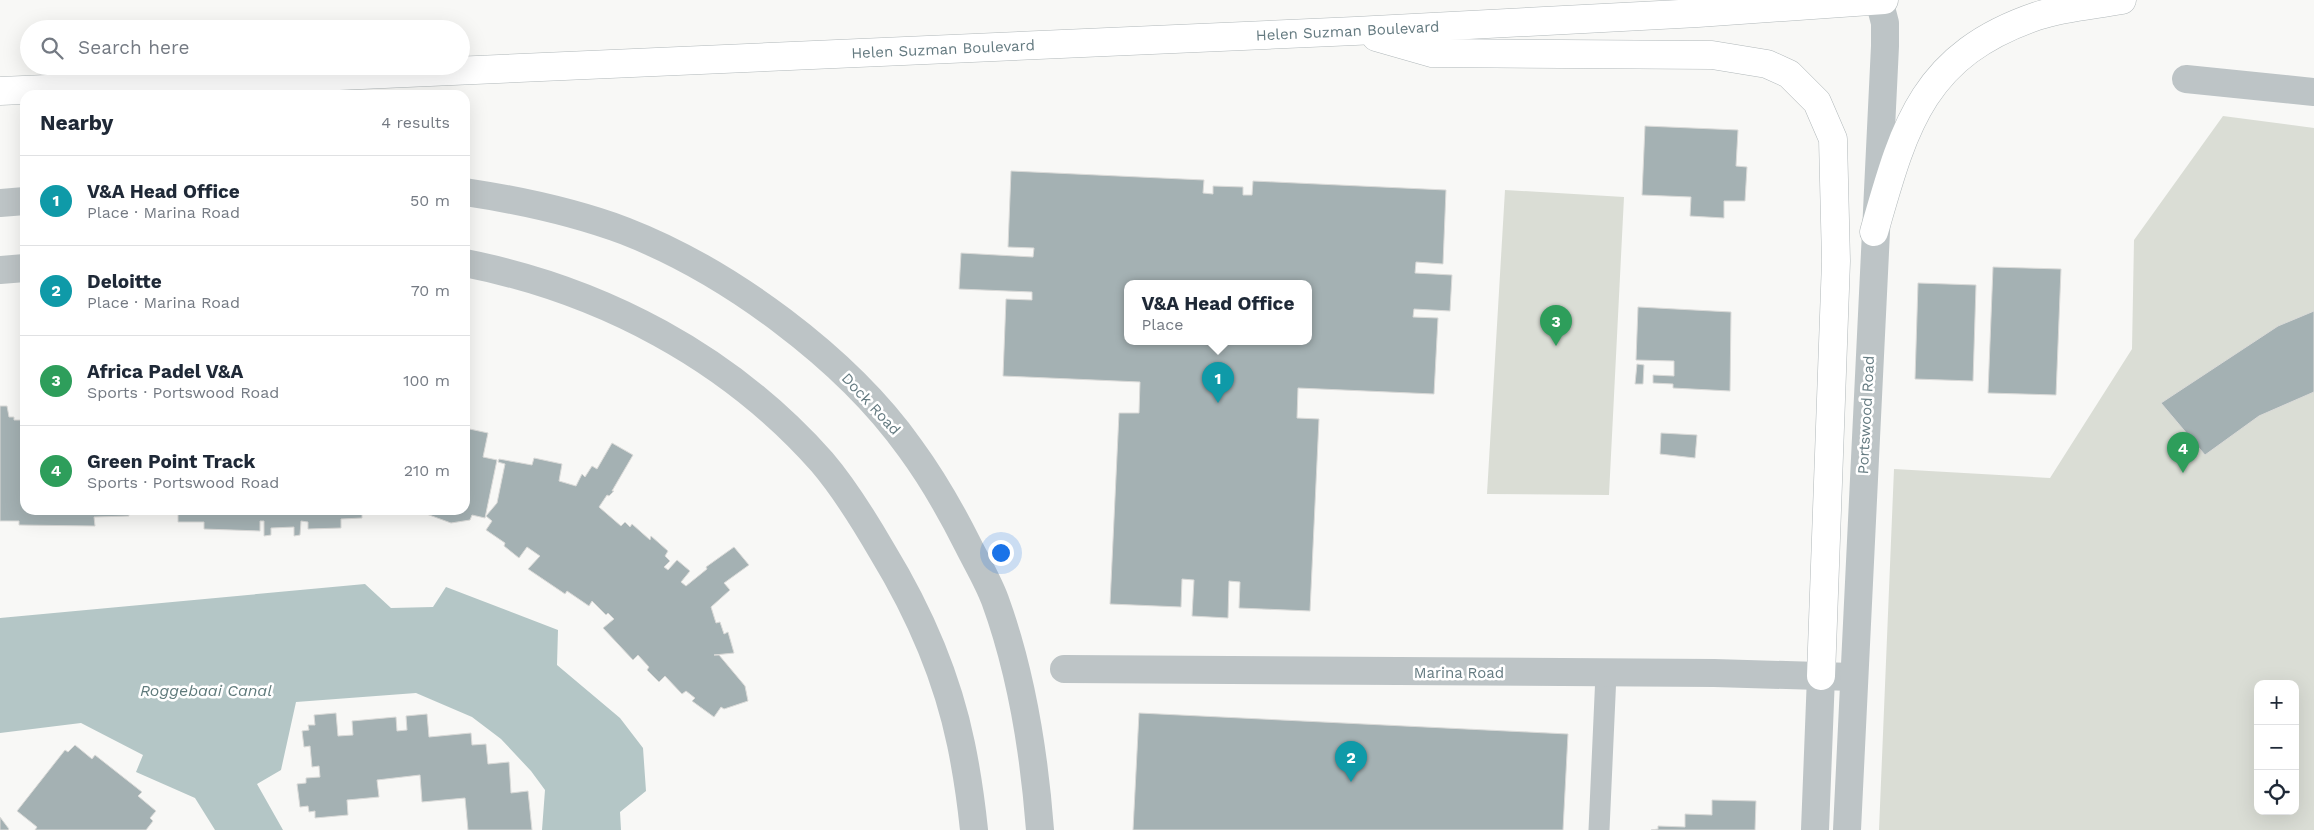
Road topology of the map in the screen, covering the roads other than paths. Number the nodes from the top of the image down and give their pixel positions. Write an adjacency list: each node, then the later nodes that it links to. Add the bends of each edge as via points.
1 (1879, 0): 2 (main road, Helen Suzman Boulevard); 4 (main road, Helen Suzman Boulevard); 15 (street, Portswood Road, via 1885,23 1885,46)
2 (1884, 0)
3 (2122, 0): 15 (main road, via 2065,9 2030,19 1993,36 1942,72 1918,104 1893,164)
4 (1355, 31): 5 (main road, Helen Suzman Boulevard); 21 (main road, via 1432,53 1712,55 1741,58 1767,64 1789,74 1817,102 1833,139 1836,261)
5 (470, 70)
6 (361, 75): 9 (main road, Helen Suzman Boulevard)
7 (2186, 80): 11 (street)
8 (20, 90): 10 (main road, Helen Suzman Boulevard)
9 (23, 90)
10 (0, 91)
11 (2314, 92)
12 (470, 193): 24 (street, Dock Road, via 584,218 669,252 722,280 765,309 864,394 910,447 950,509 994,598 1025,703 1036,774)
13 (20, 201): 14 (street)
14 (0, 203)
15 (1874, 232): 22 (street, Portswood Road)
16 (470, 263): 23 (street, via 512,272 563,289 653,328 697,354 757,400 823,464 860,514 898,576 920,621 959,735)
17 (20, 268): 18 (street)
18 (0, 270)
19 (1064, 669): 20 (street, Marina Road)
20 (1606, 674): 21 (street, Marina Road); 25 (lane)
21 (1820, 676): 22 (street, Marina Road); 26 (street)
22 (1853, 677): 27 (street, Portswood Road)
23 (974, 830)
24 (1040, 830)
25 (1599, 830)
26 (1815, 830)
27 (1847, 830)

